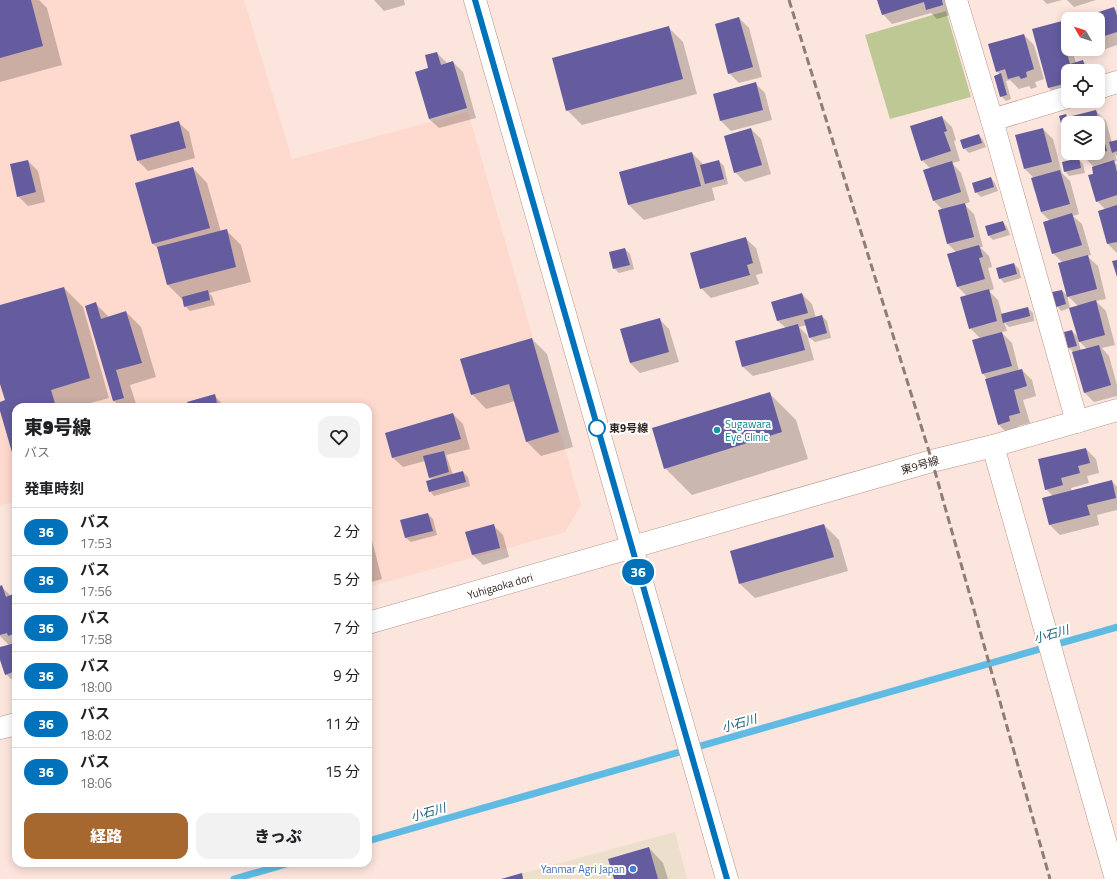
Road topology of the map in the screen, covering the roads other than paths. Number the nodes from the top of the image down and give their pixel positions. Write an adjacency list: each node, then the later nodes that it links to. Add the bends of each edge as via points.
1 (475, 0): 10 (main road)
2 (956, 0): 6 (main road)
3 (1117, 82): 4 (main road)
4 (1105, 86)
5 (1061, 99): 6 (main road)
6 (992, 120): 8 (main road)
7 (1117, 410): 8 (main road, 東9号線)
8 (1077, 422): 9 (main road, 東9号線)
9 (993, 446): 10 (main road, 東9号線, via 932,461); 15 (main road)
10 (631, 548): 11 (main road, Yuhigaoka dori); 14 (main road)
11 (372, 622)
12 (12, 725): 13 (main road)
13 (0, 728)
14 (727, 879)
15 (1116, 879)

